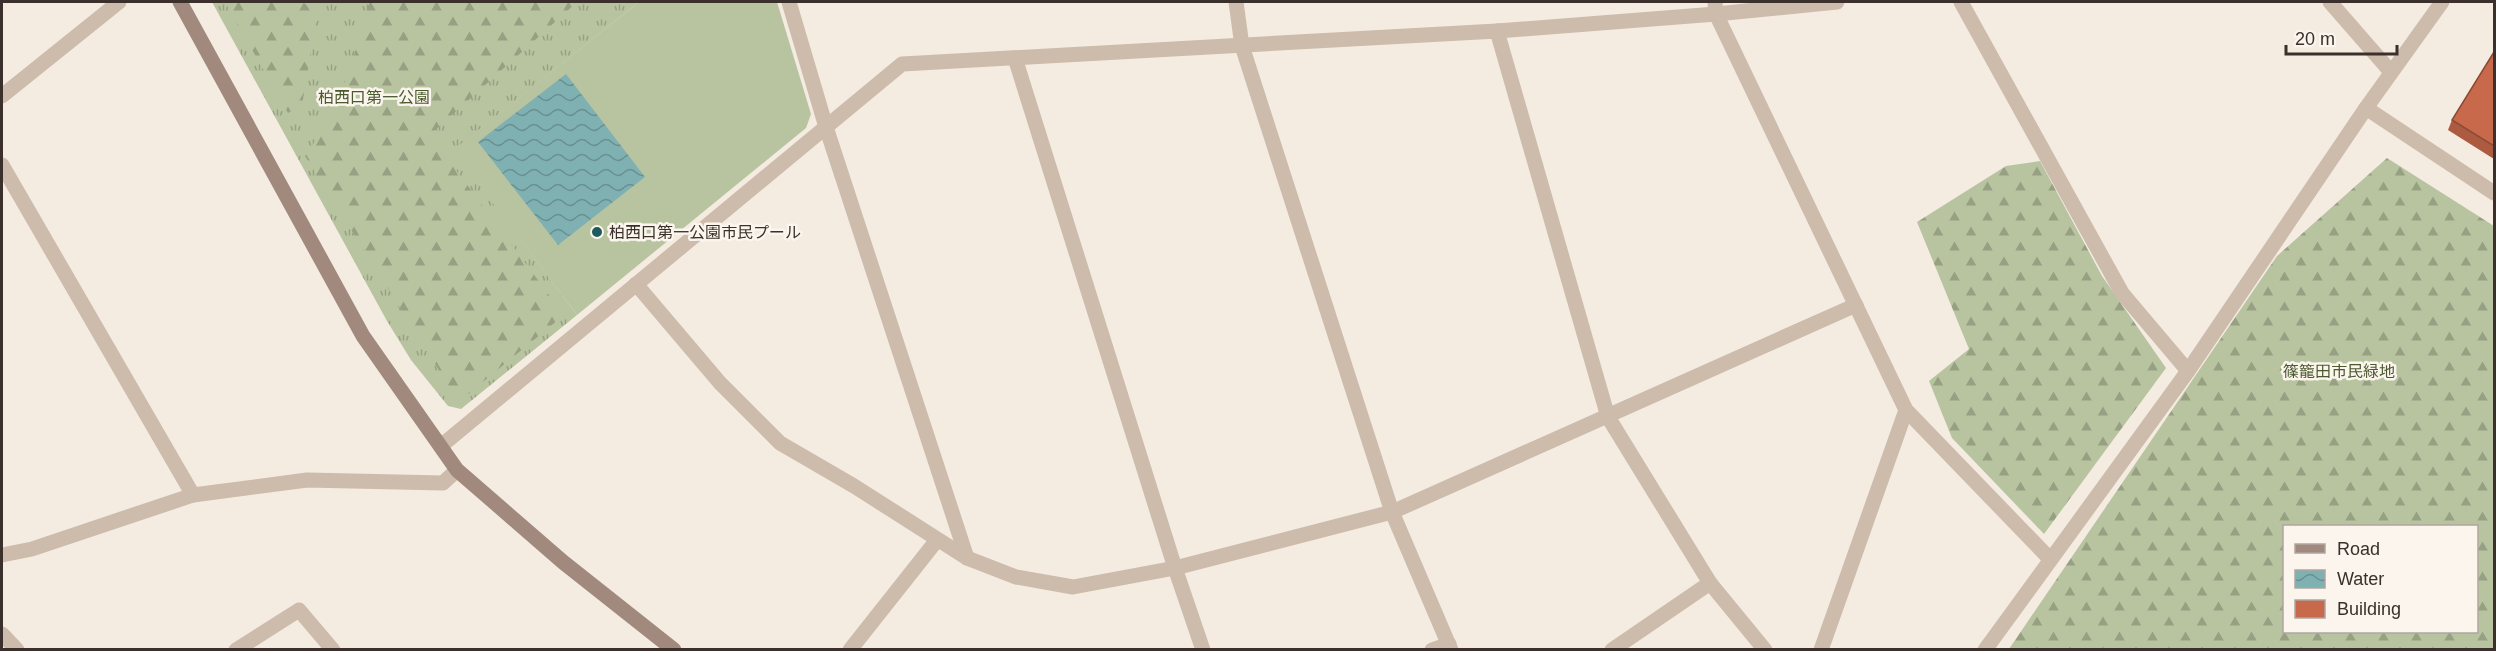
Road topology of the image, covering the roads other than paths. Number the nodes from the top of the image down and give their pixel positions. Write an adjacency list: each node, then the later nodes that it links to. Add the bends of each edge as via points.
1 (119, 2): 14 (street)
2 (180, 2): 24 (street, via 363,336)
3 (789, 2): 16 (street)
4 (1236, 2): 11 (street)
5 (1837, 2): 9 (street)
6 (1961, 2): 21 (street, via 2122,293)
7 (2330, 2): 13 (street)
8 (2442, 2): 13 (street)
9 (1715, 8): 10 (street); 20 (street)
10 (1497, 31): 11 (street); 23 (street)
11 (1242, 46): 12 (street); 27 (street)
12 (1015, 58): 16 (street, via 902,64); 32 (street)
13 (2391, 72): 15 (street)
14 (2, 96)
15 (2366, 108): 18 (street); 21 (street)
16 (826, 127): 19 (street); 30 (street)
17 (2, 165): 26 (street)
18 (2494, 193)
19 (636, 284): 24 (street); 28 (street, via 720,383 780,443)
20 (1856, 305): 22 (street); 23 (street)
21 (2188, 371): 31 (street)
22 (1906, 410): 31 (street); 45 (street)
23 (1608, 417): 27 (street); 33 (street)
24 (441, 446): 25 (street)
25 (457, 470): 26 (street, via 443,483 307,480); 35 (street)
26 (193, 495): 29 (street, via 32,549)
27 (1392, 512): 32 (street); 36 (street)
28 (937, 540): 30 (street); 40 (street)
29 (2, 555)
30 (967, 558): 32 (street, via 1016,577 1073,587)
31 (2050, 559): 46 (street)
32 (1175, 568): 41 (street)
33 (1710, 583): 43 (street); 44 (street)
34 (2, 634): 37 (street)
35 (667, 647)
36 (1450, 647): 42 (street)
37 (17, 650)
38 (236, 650): 39 (street, via 299,610)
39 (333, 650)
40 (849, 650)
41 (1203, 650)
42 (1432, 650)
43 (1612, 650)
44 (1765, 650)
45 (1821, 650)
46 (1985, 650)

